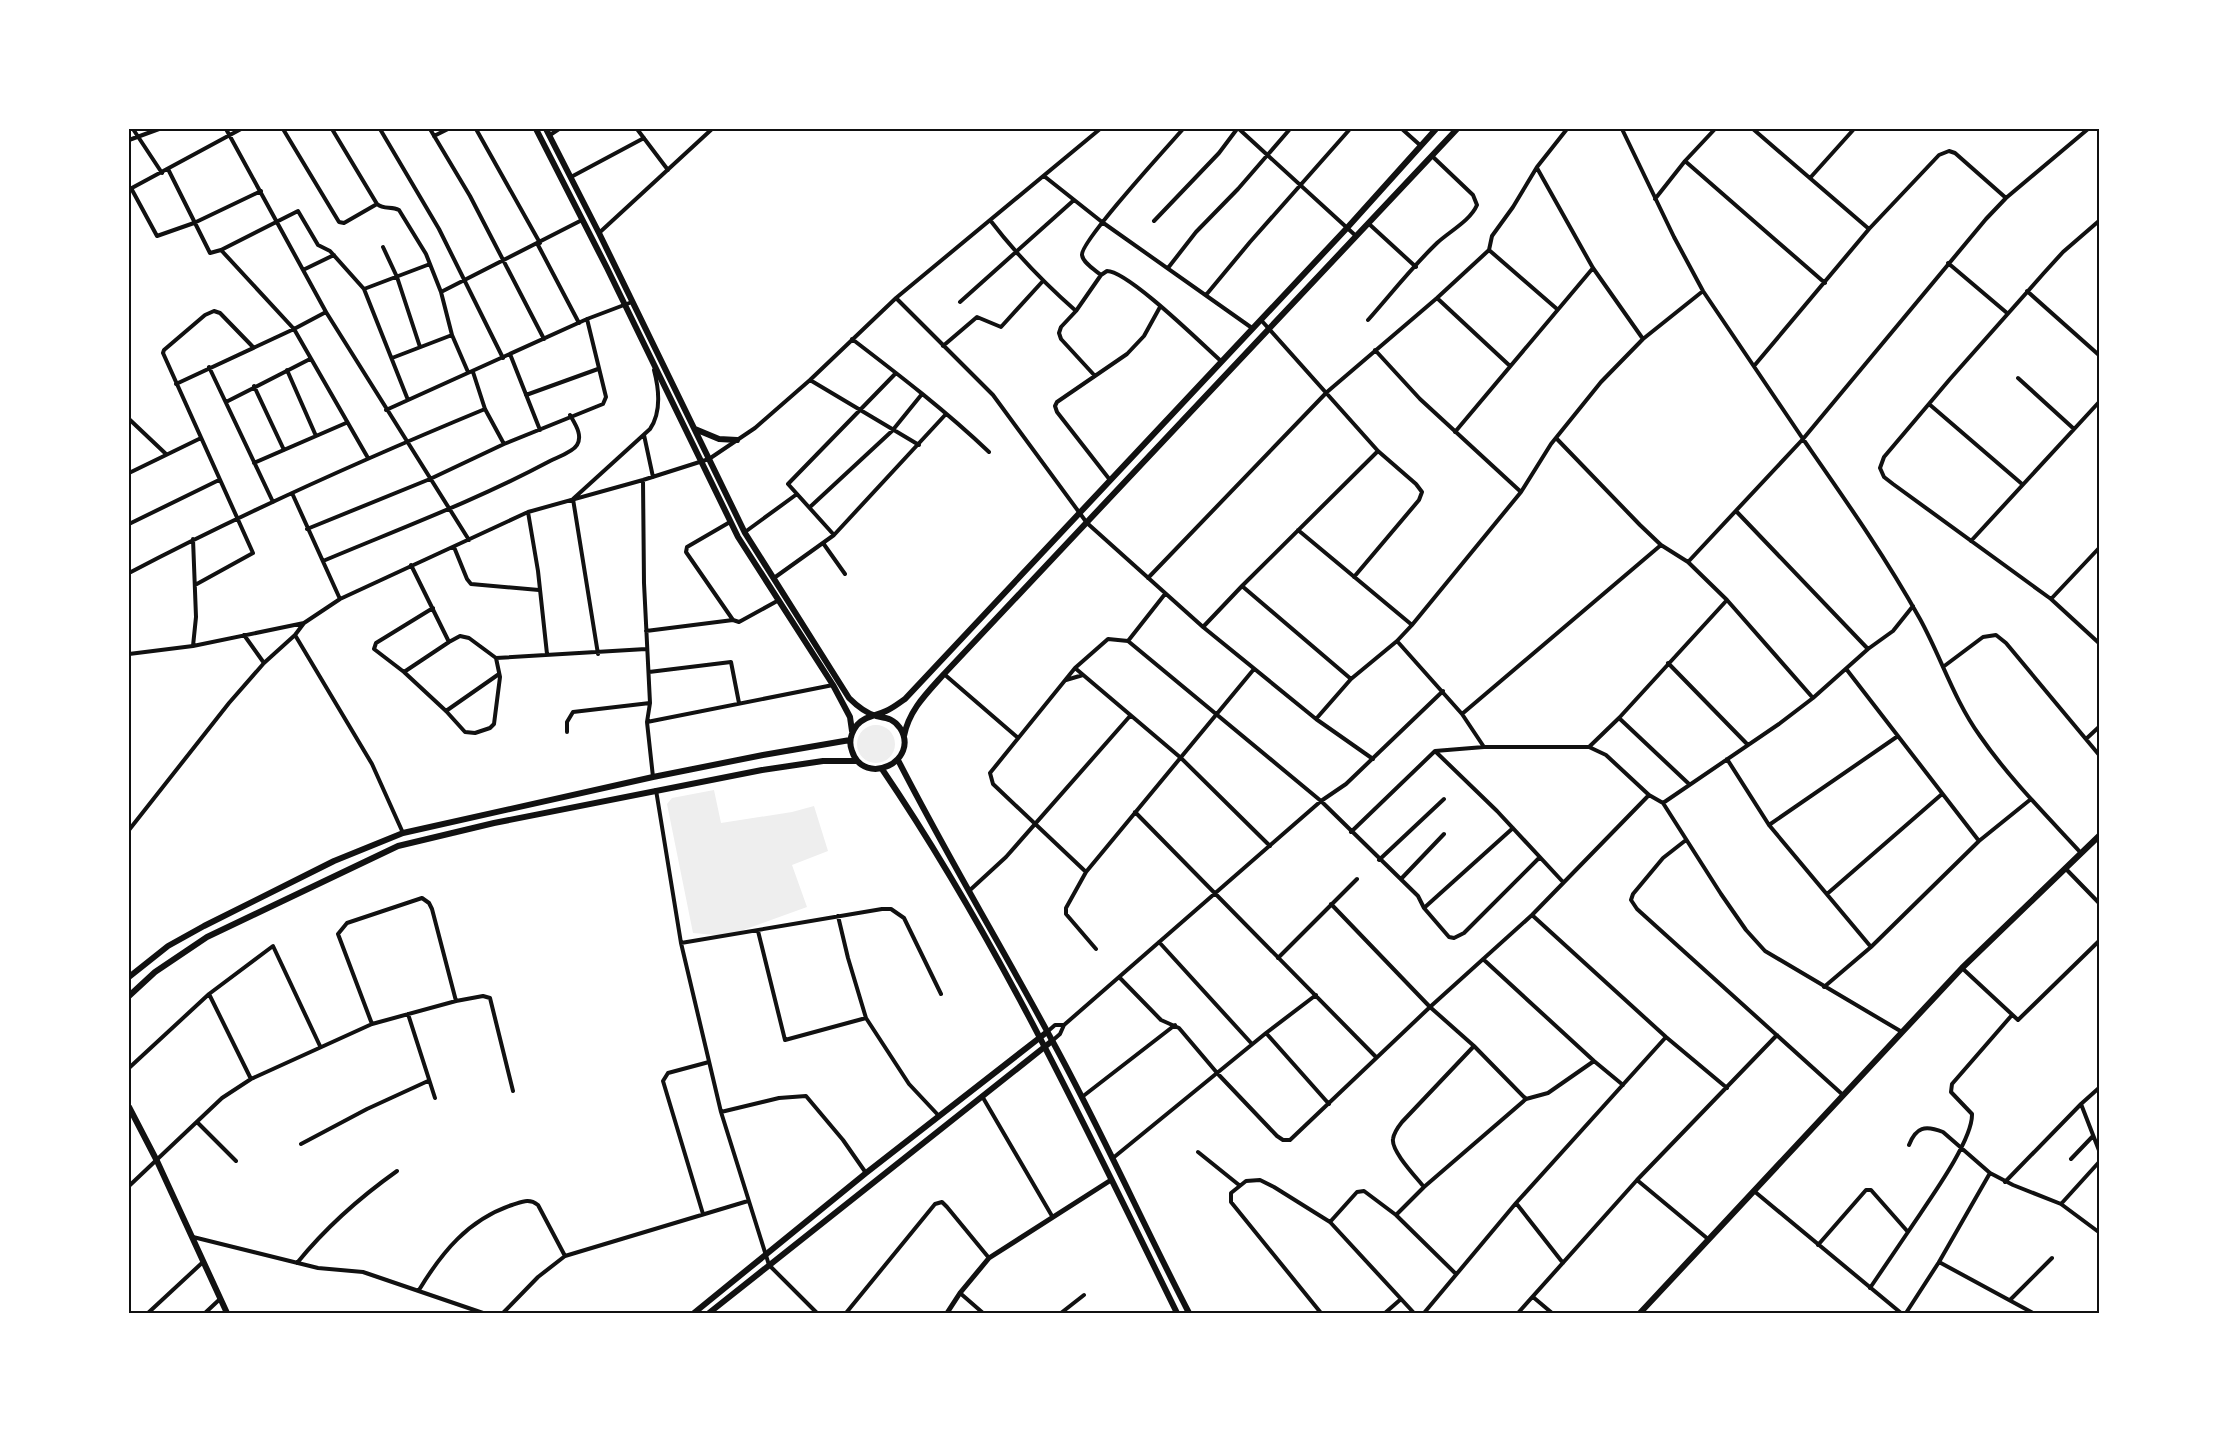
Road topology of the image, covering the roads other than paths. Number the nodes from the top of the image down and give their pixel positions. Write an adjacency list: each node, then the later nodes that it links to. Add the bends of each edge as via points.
1 (133, 129): 33 (street)
2 (159, 129): 33 (street)
3 (226, 129): 30 (street)
4 (241, 129): 30 (street)
5 (283, 129): 53 (street, via 342,224)
6 (332, 129): 53 (street)
7 (380, 129): 81 (street, via 418,190)
8 (430, 129): 31 (street)
9 (448, 129): 31 (street)
10 (476, 129): 66 (street)
11 (536, 129): 54 (main road)
12 (546, 129): 32 (main road)
13 (559, 129): 32 (street)
14 (637, 129): 34 (street)
15 (712, 129): 42 (street)
16 (1100, 129): 44 (street)
17 (1183, 129): 59 (street)
18 (1238, 129): 37 (street); 58 (street)
19 (1290, 129): 37 (street)
20 (1350, 129): 47 (street)
21 (1402, 129): 36 (street)
22 (1436, 129): 36 (main road)
23 (1457, 129): 38 (main road)
24 (1567, 129): 40 (street)
25 (1622, 129): 51 (street)
26 (1715, 129): 39 (street)
27 (1854, 129): 46 (street)
28 (2088, 129): 50 (street)
29 (1756, 130): 46 (street)
30 (230, 136): 41 (street); 49 (street)
31 (434, 136): 72 (street)
32 (549, 136): 45 (main road)
33 (138, 137): 35 (street); 43 (street)
34 (644, 138): 42 (street); 45 (street)
35 (129, 140)
36 (1421, 146): 62 (main road)
37 (1269, 154): 47 (street); 76 (street)
38 (1432, 156): 61 (main road); 75 (street, via 1473,195 1477,205)
39 (1685, 161): 51 (street); 83 (street)
40 (1537, 167): 69 (street, via 1492,236); 77 (street)
41 (168, 170): 43 (street); 60 (street)
42 (669, 170): 64 (street)
43 (162, 172): 48 (street)
44 (1044, 176): 52 (street); 55 (street)
45 (571, 177): 64 (main road)
46 (1810, 178): 63 (street)
47 (1300, 185): 62 (street); 88 (street)
48 (130, 189): 60 (street, via 157,236)
49 (261, 191): 57 (street); 60 (street)
50 (2006, 198): 63 (street, via 1949,152 1935,159); 73 (street)
51 (1655, 199): 85 (street)
52 (1074, 200): 59 (street); 70 (street)
53 (377, 204): 74 (street, via 399,210)
54 (583, 220): 66 (street); 93 (main road)
55 (990, 220): 70 (street); 89 (street)
56 (2100, 220): 86 (street)
57 (277, 221): 68 (street); 71 (street, via 298,211 318,245); 78 (street)
58 (1154, 221)
59 (1102, 222): 76 (street); 79 (street, via 1081,254)
60 (195, 223): 68 (street, via 209,252)
61 (1368, 223): 65 (main road); 75 (street)
62 (1347, 228): 65 (street); 100 (main road)
63 (1869, 229): 83 (street)
64 (599, 233): 91 (main road)
65 (1356, 237): 104 (main road)
66 (539, 244): 72 (street); 102 (street)
67 (383, 247): 80 (street)
68 (221, 250): 105 (street)
69 (1489, 250): 90 (street); 95 (street)
70 (1015, 253): 82 (street); 92 (street)
71 (334, 255): 78 (street); 84 (street)
72 (502, 261): 81 (street); 107 (street)
73 (1948, 263): 98 (street); 156 (street)
74 (430, 264): 80 (street); 87 (street)
75 (1416, 267): 101 (street)
76 (1168, 268): 88 (street)
77 (1593, 268): 95 (street); 109 (street)
78 (303, 270): 97 (street)
79 (1101, 275): 94 (street, via 1114,272); 96 (street)
80 (397, 277): 84 (street); 112 (street)
81 (464, 280): 87 (street); 117 (street)
82 (1042, 282): 96 (street); 110 (street, via 1001,327 977,317)
83 (1825, 283): 122 (street)
84 (364, 289): 116 (street)
85 (1703, 291): 109 (street); 122 (street)
86 (2027, 291): 98 (street); 115 (street)
87 (441, 292): 106 (street)
88 (1206, 295): 103 (street)
89 (896, 298): 108 (street); 110 (street)
90 (1437, 298): 113 (street); 121 (street)
91 (632, 302): 93 (street); 147 (main road)
92 (960, 302)
93 (624, 304): 99 (street); 120 (main road)
94 (1161, 307): 119 (street); 128 (street, via 1136,346)
95 (1557, 309): 121 (street)
96 (1076, 311): 128 (street, via 1061,327 1059,336)
97 (326, 312): 105 (street); 141 (street)
98 (2008, 313): 139 (street)
99 (587, 319): 102 (street); 124 (street)
100 (1261, 319): 103 (main road); 104 (street)
101 (1368, 320)
102 (579, 323): 107 (street)
103 (1252, 328): 119 (main road)
104 (1270, 328): 133 (street); 188 (main road)
105 (294, 329): 111 (street); 118 (street)
106 (452, 335): 112 (street); 126 (street)
107 (544, 339): 114 (street)
108 (852, 339): 127 (street); 130 (street)
109 (1643, 339): 155 (street, via 1601,382)
110 (943, 346): 185 (street, via 993,395)
111 (253, 347): 123 (street); 131 (street, via 220,313 210,312 164,350)
112 (420, 347): 116 (street)
113 (1375, 350): 133 (street); 151 (street)
114 (510, 354): 117 (street); 135 (street)
115 (2100, 356)
116 (393, 358): 136 (street)
117 (503, 358): 126 (street)
118 (310, 359): 125 (street); 146 (street)
119 (1221, 361): 174 (main road)
120 (653, 364): 152 (street, via 657,414); 167 (main road)
121 (1510, 366): 151 (street)
122 (1754, 366): 156 (street)
123 (209, 367): 131 (street); 138 (street)
124 (598, 369): 135 (street); 144 (street, via 605,401)
125 (287, 370): 132 (street); 153 (street)
126 (471, 372): 136 (street); 140 (street)
127 (896, 373): 134 (street); 142 (street)
128 (1095, 376): 174 (street, via 1057,402 1055,408)
129 (2018, 378): 148 (street)
130 (810, 380): 142 (street); 157 (street)
131 (176, 384): 154 (street)
132 (254, 386): 138 (street); 161 (street)
133 (1327, 392): 162 (street); 207 (street)
134 (922, 394): 143 (street); 150 (street)
135 (526, 395): 149 (street)
136 (408, 400): 141 (street)
137 (2100, 401): 148 (street)
138 (226, 402): 168 (street)
139 (1929, 404): 175 (street); 196 (street, via 1884,457 1880,468 1884,477)
140 (485, 409): 158 (street); 159 (street)
141 (386, 410): 158 (street)
142 (859, 410): 150 (street); 178 (street, via 788,484)
143 (946, 414): 160 (street); 163 (street)
144 (570, 415): 149 (street); 182 (street, via 580,435 576,447)
145 (129, 419): 164 (street)
146 (346, 423): 153 (street); 165 (street)
147 (695, 429): 157 (main road, via 719,439); 166 (main road)
148 (2074, 429): 175 (street)
149 (540, 430): 159 (street)
150 (892, 431): 160 (street); 181 (street)
151 (1455, 432): 176 (street)
152 (644, 434): 170 (street); 179 (street)
153 (316, 435): 161 (street)
154 (201, 438): 164 (street); 172 (street)
155 (1556, 438): 176 (street); 198 (street)
156 (1803, 439): 183 (street); 217 (street)
157 (736, 440): 166 (street)
158 (406, 442): 165 (street); 171 (street)
159 (504, 444): 171 (street)
160 (919, 445): 193 (street)
161 (285, 450): 168 (street)
162 (1378, 451): 191 (street); 206 (street, via 1422,492)
163 (989, 452)
164 (166, 454): 169 (street)
165 (369, 458): 177 (street)
166 (709, 459): 167 (street); 192 (main road)
167 (702, 462): 170 (street); 187 (main road)
168 (254, 463): 180 (street)
169 (129, 473)
170 (653, 477): 173 (street)
171 (430, 479): 182 (street); 190 (street)
172 (219, 480): 186 (street); 189 (street)
173 (643, 480): 179 (street); 223 (street)
174 (1110, 480): 185 (main road)
175 (2022, 484): 196 (street)
176 (1521, 492): 221 (street)
177 (292, 493): 180 (street); 190 (street)
178 (797, 494): 181 (street); 192 (street)
179 (573, 499): 184 (street); 235 (street)
180 (273, 502): 186 (street)
181 (810, 507): 193 (street)
182 (449, 508): 195 (street); 201 (street)
183 (1736, 511): 202 (street); 231 (street)
184 (528, 512): 195 (street); 211 (street)
185 (1079, 513): 188 (street); 257 (main road, via 905,699)
186 (237, 518): 194 (street); 209 (street, via 252,555)
187 (731, 522): 214 (main road); 219 (street, via 685,549)
188 (1087, 523): 207 (street); 245 (main road)
189 (129, 524)
190 (308, 529): 201 (street)
191 (1298, 530): 206 (street); 210 (street)
192 (745, 533): 208 (main road)
193 (834, 535): 197 (street)
194 (193, 539): 204 (street); 209 (street)
195 (469, 540): 199 (street)
196 (1971, 541): 216 (street)
197 (823, 543): 205 (street); 208 (street)
198 (1661, 545): 202 (street); 256 (street)
199 (454, 547): 203 (street); 211 (street, via 471,584)
200 (2100, 548): 216 (street)
201 (323, 561): 213 (street)
202 (1688, 562): 215 (street)
203 (411, 565): 213 (street); 218 (street)
204 (129, 573)
205 (845, 574)
206 (1354, 577): 221 (street)
207 (1148, 578): 212 (street)
208 (774, 579): 257 (main road, via 835,675 858,706)
209 (195, 585): 230 (street)
210 (1242, 585): 222 (street); 248 (street)
211 (540, 590): 234 (street)
212 (1165, 594): 222 (street); 226 (street)
213 (340, 599): 220 (street)
214 (779, 600): 219 (street, via 739,622); 250 (main road)
215 (1727, 600): 238 (street); 252 (street)
216 (2051, 600): 229 (street)
217 (1913, 606): 231 (street, via 1893,631); 239 (street)
218 (433, 608): 228 (street); 243 (street, via 374,645 376,651)
219 (733, 620): 223 (street)
220 (304, 622): 224 (street); 225 (street)
221 (1412, 625): 227 (street)
222 (1203, 627): 241 (street)
223 (646, 631): 232 (street)
224 (244, 635): 230 (street); 237 (street)
225 (295, 635): 237 (street); 299 (street, via 372,764)
226 (1128, 640): 240 (street, via 1108,639); 259 (street)
227 (1397, 641): 248 (street); 251 (street)
228 (449, 642): 236 (street, via 465,636); 243 (street)
229 (2100, 644)
230 (193, 646): 233 (street)
231 (1868, 649): 242 (street)
232 (646, 650): 235 (street); 244 (street)
233 (129, 654)
234 (547, 654): 235 (street); 236 (street)
235 (598, 654)
236 (495, 658): 246 (street)
237 (264, 663): 297 (street)
238 (1668, 663): 261 (street); 271 (street)
239 (1942, 667): 269 (street, via 1983,637 1996,635); 287 (street, via 1980,737)
240 (1076, 668): 247 (street); 249 (street)
241 (1254, 669): 259 (street); 260 (street)
242 (1846, 670): 252 (street); 267 (street)
243 (404, 672): 255 (street)
244 (649, 672): 253 (street); 254 (street, via 731,662)
245 (944, 674): 266 (main road, via 916,705); 268 (street)
246 (500, 675): 255 (street); 255 (street, via 495,722 490,728 469,734)
247 (1083, 675): 249 (street); 258 (street)
248 (1351, 679): 260 (street)
249 (1065, 680): 268 (street)
250 (833, 685): 254 (street); 265 (main road, via 850,717)
251 (1443, 691): 256 (street); 277 (street)
252 (1813, 698): 271 (street)
253 (650, 703): 262 (street); 264 (street, via 573,712)
254 (739, 703): 262 (street)
255 (446, 711)
256 (1462, 714): 272 (street)
257 (875, 716): 265 (main road, via 862,720); 266 (main road, via 890,718)
258 (1130, 716): 276 (street); 294 (street)
259 (1218, 716): 276 (street); 290 (street)
260 (1316, 718): 277 (street)
261 (1619, 718): 273 (street); 283 (street)
262 (647, 722): 282 (street)
263 (2100, 726): 269 (street)
264 (567, 732)
265 (852, 732): 270 (main road)
266 (904, 736): 280 (main road, via 903,753)
267 (1898, 736): 285 (street); 295 (street)
268 (1017, 737): 294 (street, via 992,767 990,778)
269 (2086, 739): 275 (street)
270 (850, 740): 279 (main road); 282 (main road)
271 (1748, 745): 278 (street)
272 (1484, 747): 273 (street); 274 (street)
273 (1589, 747): 286 (street, via 1613,760)
274 (1435, 751): 296 (street); 298 (street)
275 (2100, 756)
276 (1181, 758): 293 (street); 304 (street)
277 (1373, 759): 290 (street)
278 (1727, 759): 283 (street); 295 (street)
279 (857, 760): 281 (main road, via 873,770); 284 (main road, via 789,765)
280 (898, 760): 281 (main road); 313 (main road)
281 (882, 769): 350 (main road, via 947,869)
282 (652, 777): 288 (main road)
283 (1689, 784): 291 (street)
284 (656, 790): 292 (main road); 324 (street)
285 (1942, 794): 303 (street); 315 (street)
286 (1650, 795): 291 (street); 312 (street)
287 (2031, 799): 303 (street); 305 (street)
288 (557, 800): 292 (main road); 299 (main road)
289 (1444, 800): 307 (street)
290 (1321, 801): 298 (street); 304 (street)
291 (1664, 803): 302 (street)
292 (560, 809): 336 (main road, via 413,841 382,852 207,937 155,972)
293 (1136, 813): 309 (street); 314 (street)
294 (1035, 825): 309 (street); 313 (street)
295 (1769, 825): 315 (street)
296 (1513, 828): 306 (street); 318 (street)
297 (129, 830)
298 (1352, 832): 307 (street)
299 (403, 833): 330 (main road, via 334,861 204,926 168,946)
300 (1444, 834): 311 (street)
301 (2100, 835): 305 (main road)
302 (1686, 840): 332 (street, via 1756,942); 348 (street, via 1662,858 1631,900)
303 (1979, 841): 325 (street)
304 (1270, 846): 314 (street)
305 (2081, 853): 308 (main road)
306 (1539, 858): 312 (street); 318 (street, via 1464,933 1454,938)
307 (1379, 860): 311 (street)
308 (2065, 868): 317 (street); 329 (main road)
309 (1086, 872): 326 (street, via 1066,914)
310 (1357, 879): 316 (street)
311 (1401, 879): 318 (street, via 1418,896)
312 (1563, 882): 319 (street)
313 (969, 891): 345 (main road)
314 (1215, 893): 323 (street); 327 (street)
315 (1827, 894): 325 (street)
316 (1331, 904): 327 (street); 338 (street)
317 (2100, 904)
318 (1424, 909)
319 (1532, 915): 328 (street); 349 (street)
320 (838, 916): 321 (street); 334 (street, via 882,909 897,912 907,924); 341 (street)
321 (758, 931): 324 (street); 341 (street, via 785,1040)
322 (2100, 940): 340 (street, via 2019,1019)
323 (1159, 942): 331 (street); 352 (street)
324 (681, 943): 358 (street)
325 (1871, 946): 332 (street)
326 (1096, 949)
327 (1278, 958): 335 (street)
328 (1483, 958): 338 (street); 357 (street)
329 (1962, 968): 340 (street); 346 (main road)
330 (129, 977)
331 (1120, 978): 343 (street); 344 (street, via 1161,1020)
332 (1824, 987): 346 (street)
333 (209, 994): 353 (street, via 273,945); 359 (street); 361 (street)
334 (941, 994)
335 (1316, 995): 347 (street); 356 (street)
336 (129, 996)
337 (456, 1001): 339 (street); 342 (street, via 432,909 422,898 347,923 338,934); 366 (street, via 490,998)
338 (1430, 1007): 354 (street); 356 (street)
339 (408, 1014): 342 (street); 362 (street)
340 (2012, 1015): 381 (street, via 1951,1088 1972,1114)
341 (866, 1018): 376 (street, via 909,1084)
342 (372, 1024): 353 (street)
343 (1064, 1025): 345 (street, via 1055,1025); 351 (street)
344 (1174, 1025): 360 (street); 369 (street)
345 (1047, 1032): 350 (main road); 351 (main road)
346 (1902, 1032): 367 (main road)
347 (1266, 1033): 352 (street); 372 (street)
348 (1776, 1035): 364 (street); 367 (street)
349 (1666, 1037): 363 (street); 364 (street)
350 (1040, 1038): 355 (main road); 376 (main road)
351 (1052, 1041): 355 (main road); 369 (main road)
352 (1252, 1044): 360 (street)
353 (320, 1046): 361 (street)
354 (1474, 1046): 371 (street); 397 (street, via 1394,1133 1395,1149)
355 (1045, 1047): 368 (main road); 392 (main road)
356 (1376, 1057): 372 (street)
357 (1594, 1061): 363 (street); 371 (street, via 1548,1093)
358 (709, 1062): 375 (street); 402 (street, via 668,1073 663,1081)
359 (129, 1068)
360 (1218, 1074): 372 (street, via 1283,1140 1292,1139); 384 (street)
361 (251, 1079): 377 (street, via 228,1092)
362 (428, 1081): 370 (street); 379 (street)
363 (1623, 1085): 400 (street)
364 (1727, 1088): 393 (street)
365 (2099, 1090): 373 (street)
366 (513, 1091)
367 (1843, 1095): 398 (main road)
368 (982, 1096): 404 (street); 419 (main road)
369 (1082, 1097): 384 (main road)
370 (435, 1098)
371 (1526, 1099): 397 (street)
372 (1329, 1104)
373 (2081, 1104): 378 (street); 394 (street)
374 (129, 1107): 386 (main road)
375 (721, 1112): 390 (street, via 806,1096); 399 (street)
376 (939, 1116): 390 (main road)
377 (196, 1122): 386 (street); 387 (street)
378 (2093, 1136): 383 (street); 385 (street)
379 (301, 1144)
380 (1909, 1145): 381 (street, via 1914,1132 1933,1128)
381 (1961, 1148): 391 (street); 406 (street)
382 (1198, 1152): 395 (street)
383 (2100, 1153)
384 (1113, 1158): 442 (main road)
385 (2071, 1159)
386 (157, 1161): 396 (street); 408 (main road)
387 (236, 1161)
388 (2100, 1161): 401 (street)
389 (397, 1171): 417 (street, via 348,1207)
390 (866, 1173): 411 (main road)
391 (1990, 1173): 394 (street); 416 (street)
392 (1111, 1180): 404 (street); 441 (main road)
393 (1637, 1180): 409 (street); 418 (street)
394 (2005, 1182): 401 (street)
395 (1239, 1185): 405 (street, via 1260,1180); 443 (street, via 1231,1193 1231,1202)
396 (129, 1186)
397 (1424, 1187): 403 (street)
398 (1753, 1191): 409 (main road); 410 (street)
399 (748, 1201): 402 (street); 411 (street)
400 (1516, 1203): 418 (street); 420 (street)
401 (2061, 1204): 407 (street)
402 (703, 1214): 412 (street)
403 (1396, 1215): 405 (street, via 1368,1193 1359,1191); 420 (street)
404 (1052, 1216): 413 (street)
405 (1330, 1222): 427 (street)
406 (1908, 1232): 410 (street, via 1868,1189); 421 (street)
407 (2100, 1233)
408 (193, 1237): 415 (main road); 417 (street)
409 (1709, 1240): 449 (main road)
410 (1818, 1245): 421 (street)
411 (766, 1255): 419 (street); 434 (main road)
412 (565, 1256): 422 (street, via 538,1204 523,1201 475,1222 450,1245); 433 (street, via 538,1277)
413 (989, 1258): 423 (street); 437 (street, via 947,1206 942,1202 935,1204)
414 (2052, 1258): 428 (street)
415 (204, 1262): 426 (main road); 429 (street)
416 (1939, 1262): 428 (street); 451 (street)
417 (297, 1263): 422 (street, via 331,1271 363,1272)
418 (1563, 1263): 425 (street)
419 (769, 1265): 435 (main road); 436 (street)
420 (1456, 1274): 446 (street)
421 (1870, 1288): 450 (street)
422 (419, 1290): 432 (street)
423 (960, 1293): 438 (street); 439 (street)
424 (1084, 1295): 440 (street)
425 (1533, 1297): 447 (street); 448 (street)
426 (220, 1299): 430 (street); 431 (main road)
427 (1401, 1299): 444 (street); 445 (street)
428 (2010, 1300): 452 (street)
429 (148, 1313)
430 (205, 1313)
431 (227, 1313)
432 (483, 1313)
433 (504, 1313)
434 (694, 1313)
435 (710, 1313)
436 (817, 1313)
437 (846, 1313)
438 (947, 1313)
439 (983, 1313)
440 (1061, 1313)
441 (1177, 1313)
442 (1189, 1313)
443 (1321, 1313)
444 (1384, 1313)
445 (1414, 1313)
446 (1424, 1313)
447 (1518, 1313)
448 (1552, 1313)
449 (1640, 1313)
450 (1901, 1313)
451 (1906, 1313)
452 (2033, 1313)

